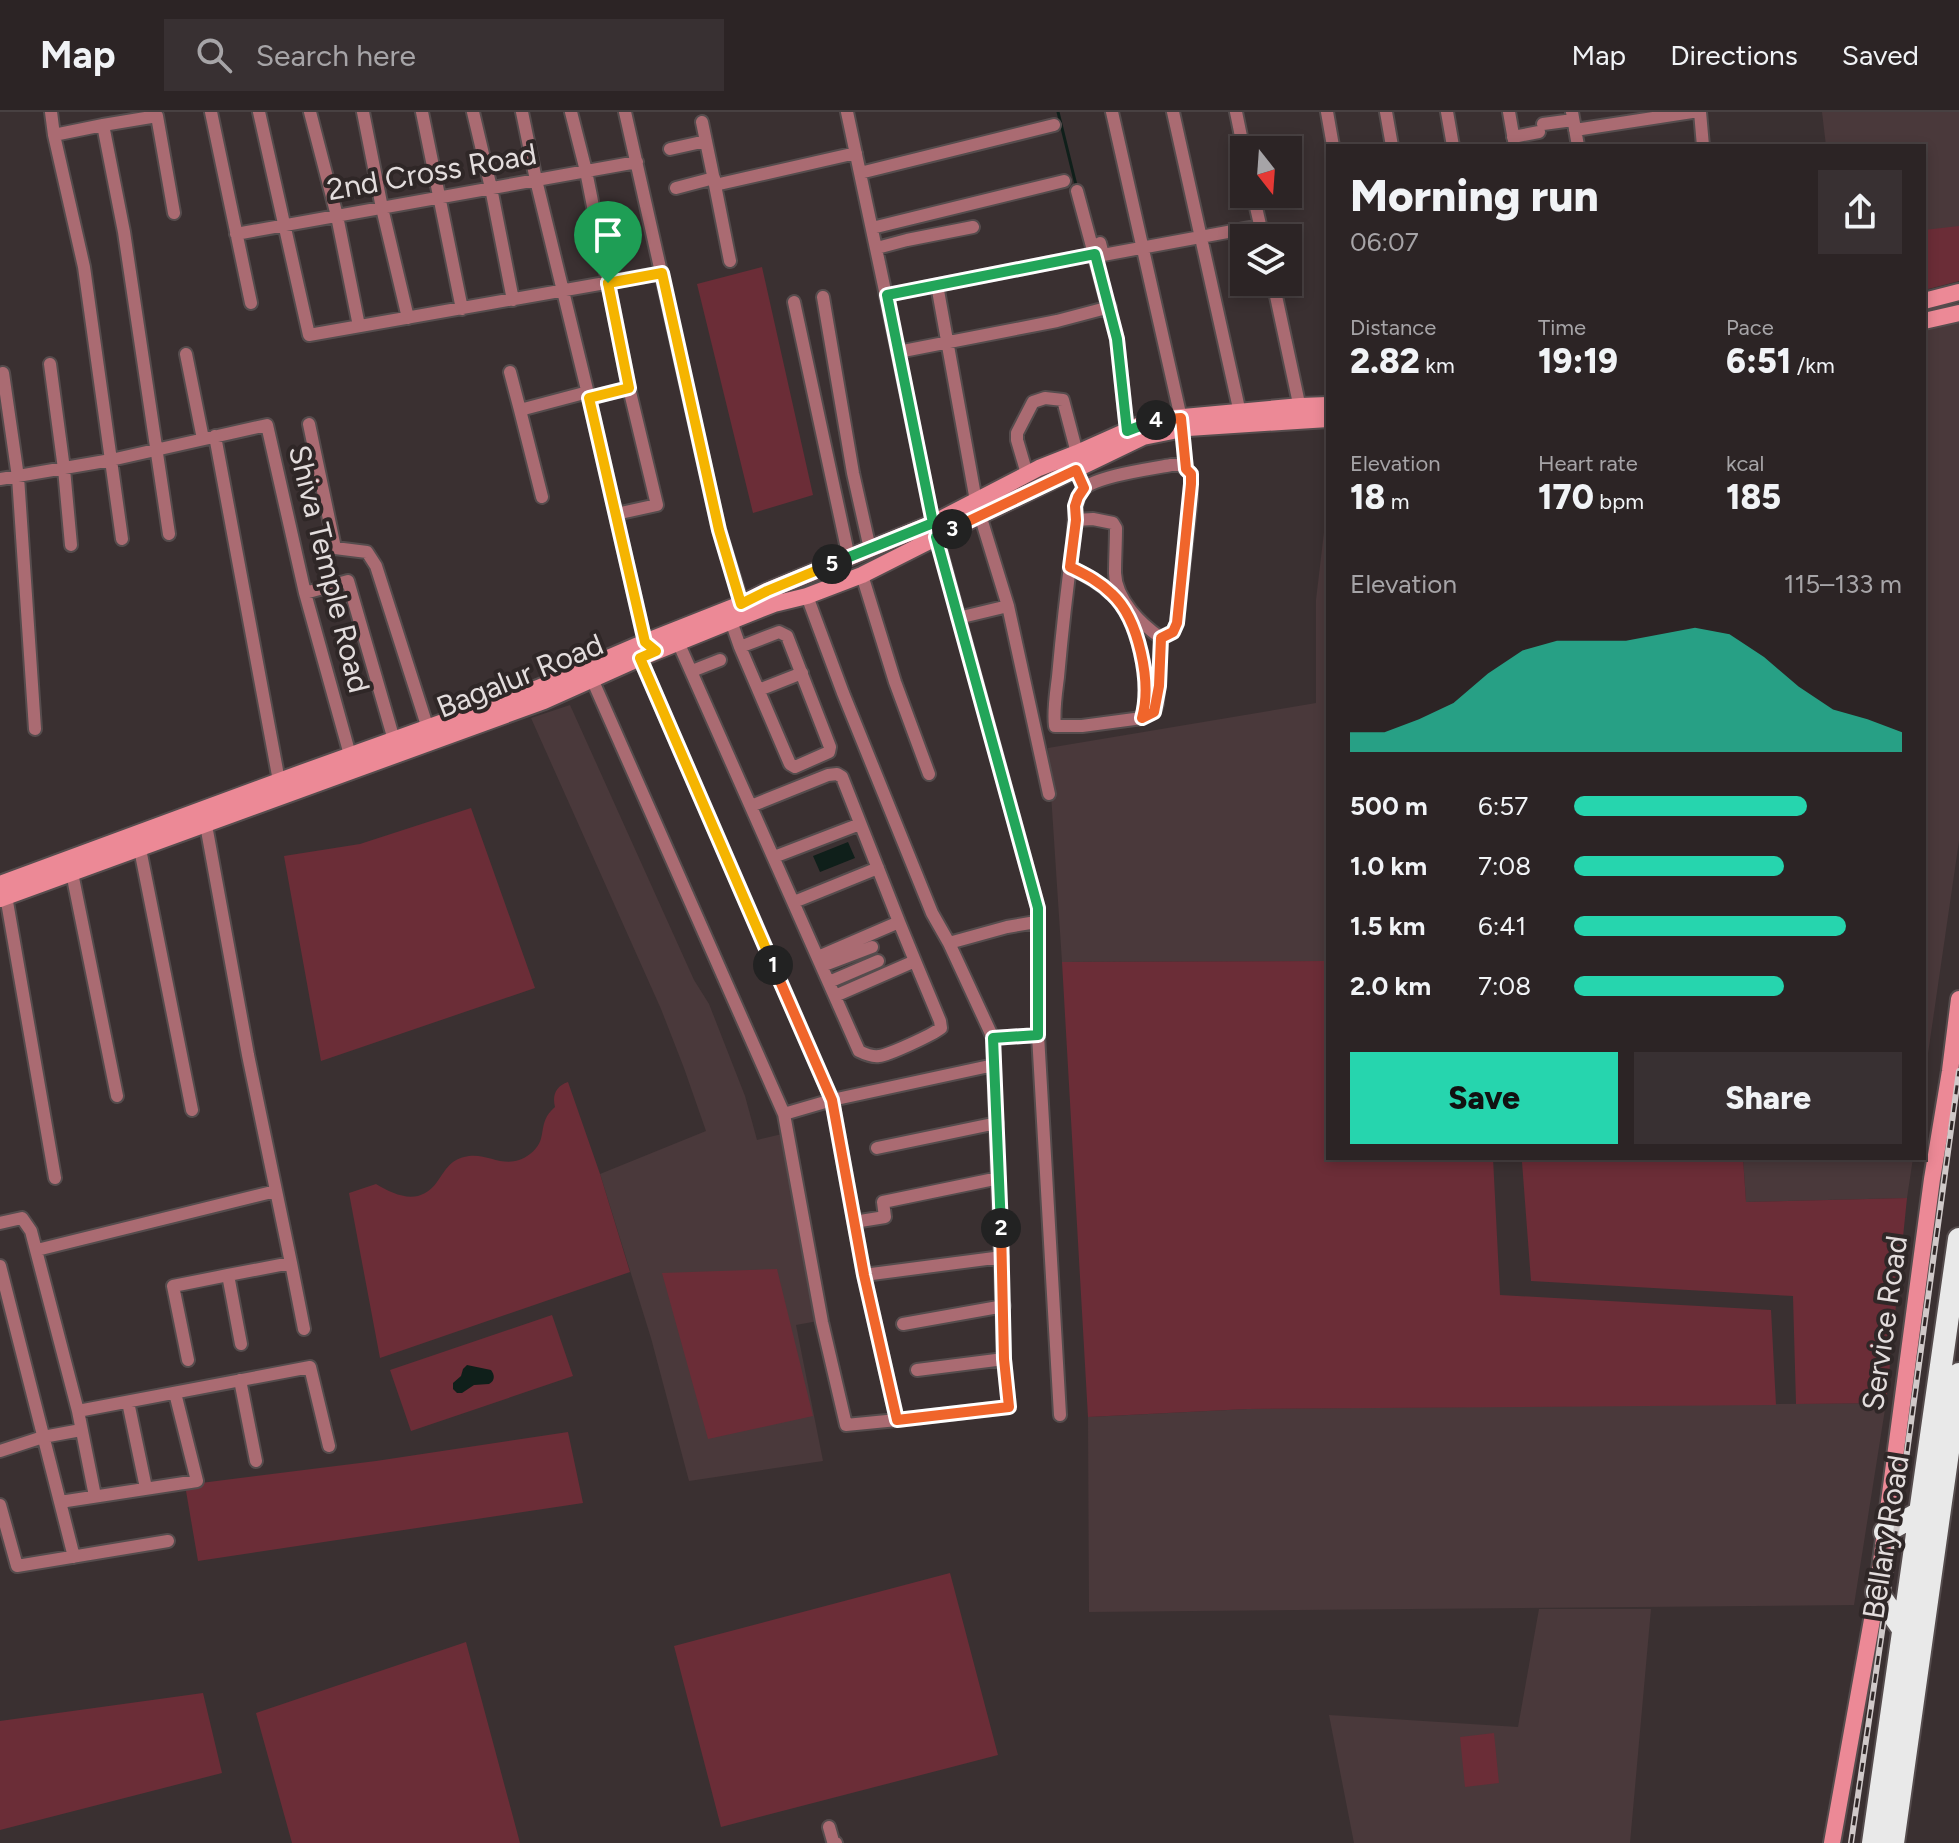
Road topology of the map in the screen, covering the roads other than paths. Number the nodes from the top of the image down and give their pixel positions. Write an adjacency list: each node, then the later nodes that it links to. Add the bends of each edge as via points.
1 (51, 112): 25 (street)
2 (211, 112): 51 (street)
3 (259, 112): 48 (street)
4 (310, 112): 47 (street)
5 (363, 112): 45 (street)
6 (422, 112): 44 (street)
7 (473, 112): 42 (street)
8 (522, 112): 39 (street)
9 (571, 112): 37 (street)
10 (625, 112): 36 (street)
11 (847, 112): 35 (street)
12 (1112, 112): 54 (street)
13 (1173, 112): 53 (street)
14 (1236, 112): 26 (street)
15 (1327, 112): 29 (street)
16 (1386, 112): 30 (street)
17 (1447, 112): 31 (street)
18 (1509, 112): 28 (street)
19 (1692, 112): 21 (street)
20 (1700, 112): 33 (street)
21 (1573, 121): 28 (street, via 1541,128); 32 (street)
22 (702, 122): 27 (street)
23 (103, 125): 25 (street); 46 (street, via 157,116); 93 (street)
24 (1054, 125): 38 (street)
25 (54, 135): 95 (street, via 84,267)
26 (1241, 136)
27 (706, 141): 34 (street); 41 (street)
28 (1514, 142)
29 (1333, 144)
30 (1392, 144)
31 (1453, 144)
32 (1578, 144)
33 (1703, 144)
34 (670, 149)
35 (856, 153): 38 (street); 41 (street)
36 (637, 162): 37 (street, 2nd Cross Road); 58 (street)
37 (586, 171): 39 (street, 2nd Cross Road); 59 (street)
38 (860, 173): 50 (street)
39 (536, 180): 42 (street, 2nd Cross Road); 61 (street)
40 (1064, 181): 50 (street)
41 (715, 182): 43 (street); 57 (street)
42 (491, 188): 44 (street, 2nd Cross Road); 66 (street)
43 (676, 188)
44 (440, 197): 45 (street, 2nd Cross Road); 71 (street)
45 (382, 208): 47 (street, 2nd Cross Road); 73 (street)
46 (174, 213)
47 (337, 216): 48 (street, 2nd Cross Road); 75 (street)
48 (285, 225): 51 (street, 2nd Cross Road); 75 (street, via 309,335)
49 (973, 227): 55 (street)
50 (872, 228): 55 (street)
51 (236, 234): 69 (street)
52 (1230, 234): 53 (street)
53 (1202, 236): 54 (street); 86 (street)
54 (1143, 247): 56 (street, via 1103,255 1081,188); 90 (street)
55 (877, 248): 63 (street)
56 (1095, 254): 60 (street); 70 (street)
57 (730, 261)
58 (662, 273): 59 (street); 119 (street)
59 (608, 283): 61 (street); 82 (street)
60 (937, 285): 63 (street); 76 (street)
61 (562, 291): 66 (street); 83 (street)
62 (1959, 292): 67 (main road)
63 (887, 295): 77 (street)
64 (1276, 296): 87 (street)
65 (823, 297): 112 (street)
66 (513, 300): 71 (street)
67 (1926, 300)
68 (794, 302): 113 (street)
69 (251, 303)
70 (1110, 307): 76 (street); 91 (street)
71 (462, 309): 73 (street)
72 (1959, 313): 74 (main road)
73 (408, 318): 75 (street)
74 (1926, 321)
75 (359, 326)
76 (948, 341): 77 (street); 105 (street)
77 (898, 352): 108 (street)
78 (186, 354): 92 (street)
79 (50, 364): 97 (street)
80 (510, 372): 85 (street)
81 (3, 373): 100 (street)
82 (629, 388): 83 (street); 106 (street, via 657,505)
83 (589, 395): 85 (street); 106 (street)
84 (1326, 406): 87 (main road, Bagalur Road)
85 (520, 410): 104 (street)
86 (1240, 413): 87 (main road, Bagalur Road); 90 (main road, Bagalur Road)
87 (1302, 413): 88 (main road, Bagalur Road); 90 (main road, Bagalur Road)
88 (1326, 419)
89 (309, 424): 132 (street, via 335,548 367,552 376,566)
90 (1181, 424): 91 (main road, Bagalur Road, via 1151,420); 94 (main road, Bagalur Road); 98 (street)
91 (1127, 431): 94 (main road, Bagalur Road)
92 (209, 438): 93 (street, Shiva Temple Road); 116 (street, Shiva Temple Road, via 267,425); 136 (street)
93 (157, 449): 95 (street, Shiva Temple Road); 109 (street)
94 (1108, 449): 96 (main road, Bagalur Road); 102 (street)
95 (111, 460): 97 (street, Shiva Temple Road); 110 (street)
96 (1076, 462): 99 (main road, Bagalur Road); 99 (street, via 1063,400 1038,399 1017,433); 103 (street); 105 (main road, Bagalur Road)
97 (64, 469): 100 (street, Shiva Temple Road); 111 (street)
98 (1186, 469): 102 (street, via 1171,465); 121 (street, via 1191,474 1191,499 1177,623)
99 (1027, 474): 105 (main road, Bagalur Road)
100 (18, 477): 101 (street, Shiva Temple Road); 131 (street)
101 (0, 479)
102 (1105, 479): 103 (street)
103 (1084, 488): 107 (street, via 1075,506)
104 (542, 497)
105 (978, 508): 108 (main road, Bagalur Road); 118 (street)
106 (616, 514): 124 (street)
107 (1076, 520): 114 (street); 121 (street, via 1113,523 1116,582 1134,616)
108 (934, 530): 112 (main road, Bagalur Road); 115 (main road, Bagalur Road); 120 (street)
109 (169, 534)
110 (122, 539)
111 (71, 545)
112 (870, 549): 113 (main road, Bagalur Road)
113 (849, 558): 119 (main road, Bagalur Road, via 767,591)
114 (1070, 567): 130 (street, via 1115,596 1129,621 1143,663); 130 (street, via 1055,726)
115 (862, 575): 117 (main road, Bagalur Road); 135 (street)
116 (305, 593): 133 (street, via 348,581); 134 (street, Shiva Temple Road)
117 (807, 596): 119 (main road, Bagalur Road); 149 (street, via 932,913)
118 (1008, 606): 120 (street); 137 (street)
119 (739, 613): 122 (main road, Bagalur Road); 123 (street); 124 (main road, Bagalur Road)
120 (958, 618): 148 (street, via 1038,908)
121 (1161, 638): 130 (street, via 1157,704)
122 (678, 642): 124 (main road, Bagalur Road); 126 (street)
123 (740, 647): 127 (street, via 783,633); 129 (street)
124 (647, 650): 128 (main road, Bagalur Road); 132 (main road, Bagalur Road, via 538,688); 161 (street)
125 (720, 660): 126 (street)
126 (692, 671): 138 (street)
127 (802, 673): 129 (street); 129 (street, via 830,747 826,755 795,767 790,764)
128 (592, 679): 132 (main road, Bagalur Road, via 544,701); 163 (street)
129 (759, 690)
130 (1142, 718)
131 (35, 729)
132 (430, 735): 133 (main road, Bagalur Road); 140 (main road, Bagalur Road)
133 (394, 740): 134 (main road, Bagalur Road)
134 (350, 755): 136 (main road, Bagalur Road)
135 (929, 774)
136 (279, 781): 143 (main road, Bagalur Road)
137 (1049, 794)
138 (751, 806): 139 (street, via 837,774); 142 (street)
139 (860, 824): 142 (street); 144 (street)
140 (206, 825): 141 (main road, Bagalur Road); 168 (street)
141 (140, 849): 143 (main road, Bagalur Road); 162 (street)
142 (774, 857): 146 (street)
143 (71, 866): 145 (main road, Bagalur Road); 160 (street)
144 (878, 868): 146 (street); 147 (street)
145 (2, 893): 166 (street)
146 (794, 902): 151 (street)
147 (899, 922): 151 (street); 153 (street)
148 (1036, 922): 149 (street); 157 (street)
149 (949, 943): 158 (street)
150 (872, 947): 151 (street)
151 (820, 961): 154 (street)
152 (878, 961): 154 (street)
153 (915, 961): 155 (street); 155 (street, via 940,1021 941,1028 933,1035 878,1056 867,1055 859,1051)
154 (829, 982): 155 (street)
155 (835, 996)
156 (1959, 999): 202 (main road, Service Road)
157 (1038, 1035): 158 (street); 190 (street)
158 (993, 1038): 159 (street)
159 (994, 1065): 161 (street); 164 (street)
160 (117, 1096)
161 (832, 1100): 163 (street); 169 (street)
162 (192, 1110)
163 (784, 1114): 191 (street, via 846,1425)
164 (997, 1123): 165 (street); 167 (street)
165 (877, 1148)
166 (55, 1178)
167 (999, 1178): 169 (street, via 883,1202 885,1217); 173 (street)
168 (276, 1191): 172 (street); 174 (street)
169 (854, 1222): 177 (street)
170 (0, 1223): 172 (street, via 22,1218)
171 (1959, 1239): 201 (highway, Bellary Road)
172 (37, 1250): 189 (street)
173 (1002, 1257): 177 (street); 178 (street)
174 (291, 1263): 176 (street); 180 (street)
175 (0, 1266): 193 (street)
176 (228, 1275): 181 (street); 183 (street, via 173,1286)
177 (864, 1275): 191 (street)
178 (1004, 1306): 179 (street); 182 (street)
179 (903, 1324)
180 (304, 1329)
181 (241, 1344)
182 (1004, 1359): 184 (street); 191 (street, via 1009,1407)
183 (188, 1360)
184 (917, 1370)
185 (1959, 1374): 211 (highway, Bellary Road)
186 (240, 1380): 187 (street); 194 (street, via 310,1367); 196 (street)
187 (175, 1393): 188 (street); 197 (street, via 197,1481)
188 (128, 1402): 189 (street); 197 (street)
189 (78, 1411): 192 (street)
190 (1060, 1415)
191 (897, 1420)
192 (81, 1430): 193 (street); 198 (street)
193 (43, 1437): 195 (street); 199 (street)
194 (329, 1446)
195 (0, 1451)
196 (256, 1461)
197 (146, 1488): 198 (street)
198 (95, 1496): 199 (street)
199 (60, 1502): 204 (street)
200 (0, 1505): 204 (street, via 17,1566)
201 (1921, 1512): 202 (highway); 206 (highway, Bellary Road)
202 (1885, 1532): 205 (main road, Service Road)
203 (168, 1541): 204 (street)
204 (74, 1557)
205 (1877, 1592): 206 (highway); 209 (main road, Service Road)
206 (1903, 1629): 210 (highway, Bellary Road)
207 (829, 1827): 208 (street)
208 (836, 1843)
209 (1832, 1843)
210 (1873, 1843)
211 (1893, 1843)

